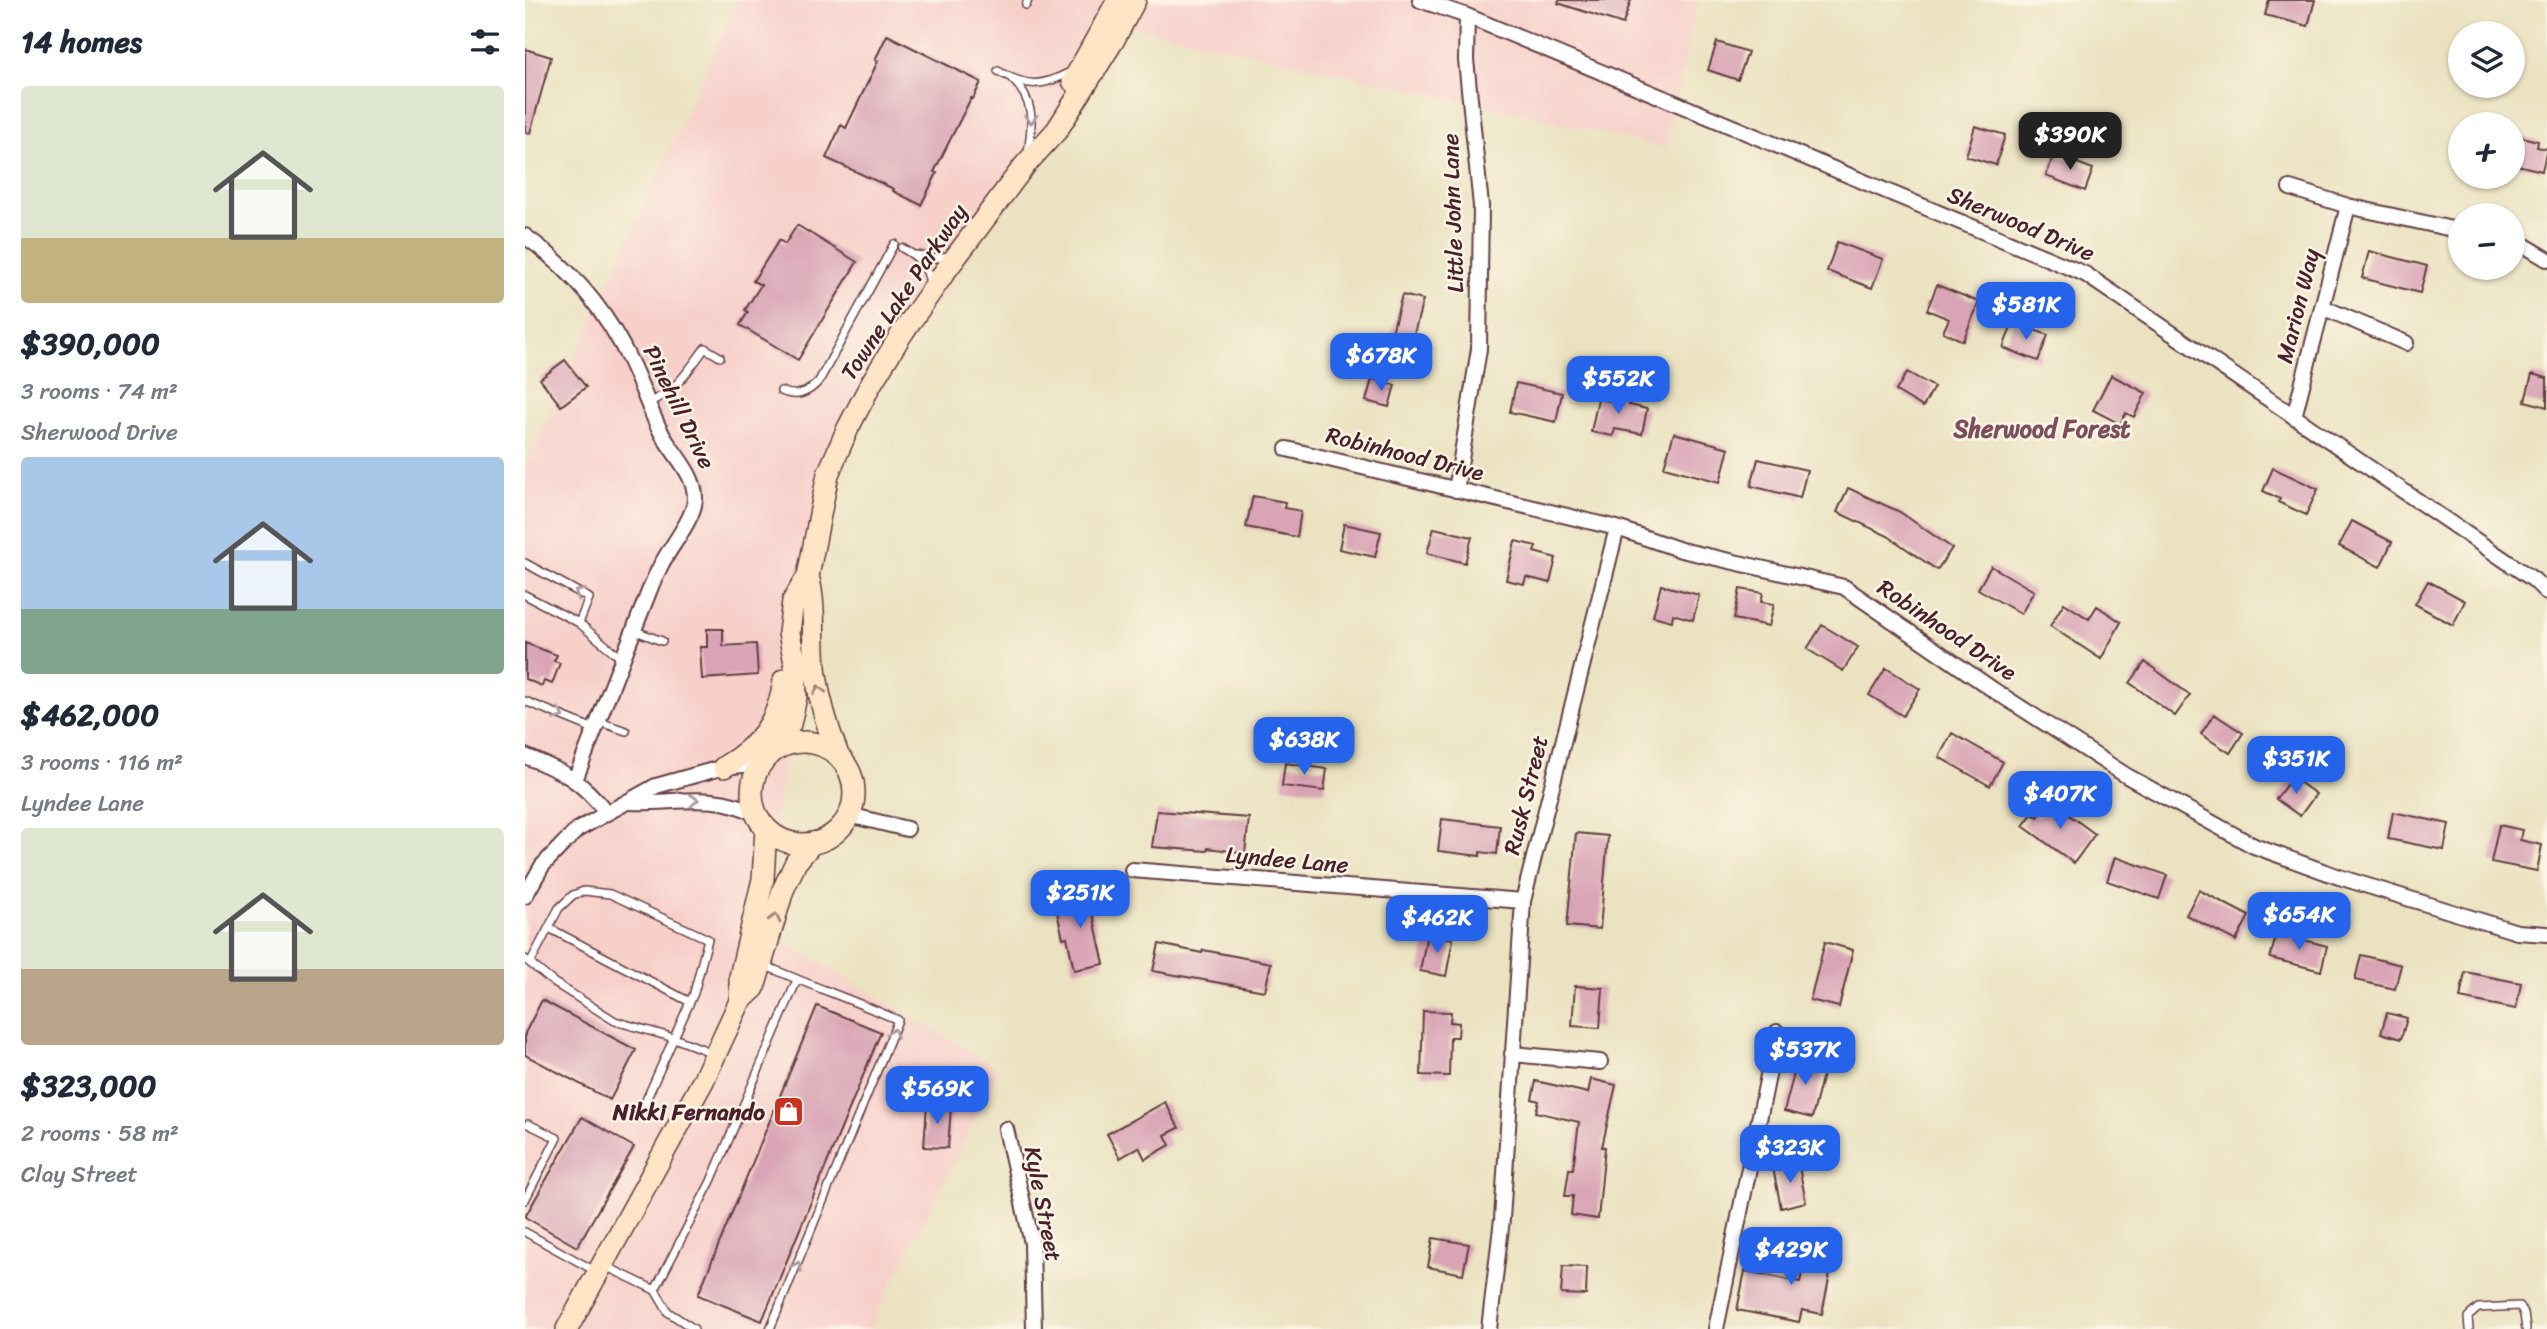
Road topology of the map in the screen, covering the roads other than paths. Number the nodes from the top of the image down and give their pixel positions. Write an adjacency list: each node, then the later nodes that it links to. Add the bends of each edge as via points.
1 (1118, 0): 5 (main road, Towne Lake Parkway)
2 (1135, 0): 8 (main road, Towne Lake Parkway, via 1057,130)
3 (1420, 0): 4 (street, Sherwood Drive)
4 (1467, 16): 23 (street, Sherwood Drive, via 2085,274); 25 (street, Little John Lane, via 1466,60 1481,206 1479,349)
5 (1081, 66): 7 (lane, via 1037,84); 8 (main road, Towne Lake Parkway)
6 (998, 71): 7 (lane)
7 (1012, 79): 8 (lane, one-way to 8, via 1030,105)
8 (1025, 165): 14 (main road, Towne Lake Parkway)
9 (2290, 188): 10 (street)
10 (2349, 206): 11 (street); 18 (street, Marion Way)
11 (2448, 228)
12 (525, 236): 22 (street, Pinehill Drive, via 556,261 608,318)
13 (2525, 246): 16 (street)
14 (959, 254): 15 (lane); 17 (main road, Towne Lake Parkway)
15 (915, 255): 17 (lane, via 928,273); 21 (lane, via 898,246 813,388 800,395)
16 (2547, 259)
17 (930, 292): 28 (main road, Towne Lake Parkway, via 872,382 828,474)
18 (2322, 307): 19 (street); 23 (street, Marion Way)
19 (2406, 343)
20 (720, 357): 22 (lane, via 705,348 677,386)
21 (781, 391)
22 (647, 402): 32 (street, Pinehill Drive, via 693,485 695,500)
23 (2294, 418): 29 (street, Sherwood Drive)
24 (1287, 449): 25 (street, Robinhood Drive)
25 (1456, 490): 26 (street, Robinhood Drive)
26 (1616, 528): 52 (street, Rusk Street); 54 (street, Robinhood Drive, via 1681,550 1844,587 2127,776 2254,846 2517,932)
27 (525, 563): 31 (lane, one-way to 27, via 589,598)
28 (808, 576): 33 (main road, Towne Lake Parkway, via 793,601); 39 (main road, Towne Lake Parkway, one-way to 28, via 816,675)
29 (2547, 593)
30 (525, 595): 31 (lane)
31 (579, 623): 35 (lane)
32 (633, 630): 34 (lane); 35 (street, Pinehill Drive)
33 (789, 633): 41 (main road, Towne Lake Parkway, via 796,697 790,724); 42 (main road, via 781,703 761,737)
34 (662, 641)
35 (621, 658): 37 (street, Pinehill Drive)
36 (525, 701): 37 (lane, one-way to 37)
37 (595, 725): 38 (lane); 43 (street, Pinehill Drive)
38 (626, 731)
39 (838, 755): 41 (main road, via 807,742 790,743); 46 (main road, via 853,783)
40 (525, 756): 43 (street)
41 (767, 757): 42 (street); 47 (main road, via 754,779 752,796)
42 (724, 767): 44 (street, via 656,786)
43 (575, 780): 45 (street)
44 (630, 802): 45 (street); 47 (street, one-way to 47, via 716,799 742,806)
45 (607, 813): 51 (street, via 564,843 542,866)
46 (849, 815): 48 (street); 49 (main road, via 840,828)
47 (761, 821): 49 (main road, via 780,839); 58 (main road, via 763,879 740,977)
48 (907, 828)
49 (812, 844): 56 (main road, one-way to 49, via 783,890 796,862)
50 (1132, 870): 52 (street, Lyndee Lane)
51 (525, 896)
52 (1523, 901): 63 (street, Rusk Street)
53 (549, 928): 55 (lane); 59 (lane); 59 (lane, via 559,908 584,891 610,894 708,939)
54 (2547, 934)
55 (527, 961): 61 (lane, via 614,1020)
56 (762, 965): 57 (lane); 58 (main road, via 754,988)
57 (797, 980): 71 (lane, via 711,1181); 74 (lane, one-way to 57, via 898,1020)
58 (740, 1001): 62 (main road)
59 (690, 1002): 61 (lane)
60 (1777, 1032): 77 (street)
61 (674, 1038): 62 (lane); 65 (lane)
62 (716, 1054): 70 (main road)
63 (1512, 1054): 64 (street); 76 (street, Rusk Street, via 1502,1219)
64 (1600, 1062)
65 (643, 1107)
66 (526, 1126): 68 (lane, via 557,1138)
67 (1006, 1129): 75 (street, Kyle Street, via 1031,1243)
68 (525, 1200)
69 (525, 1232): 70 (lane)
70 (600, 1269): 71 (lane); 72 (main road)
71 (655, 1290): 73 (lane, via 668,1312)
72 (567, 1329)
73 (694, 1329)
74 (770, 1329)
75 (1034, 1329)
76 (1489, 1329)
77 (1716, 1329)
78 (2469, 1329): 79 (lane, via 2469,1318 2478,1308 2520,1306)
79 (2526, 1329)

